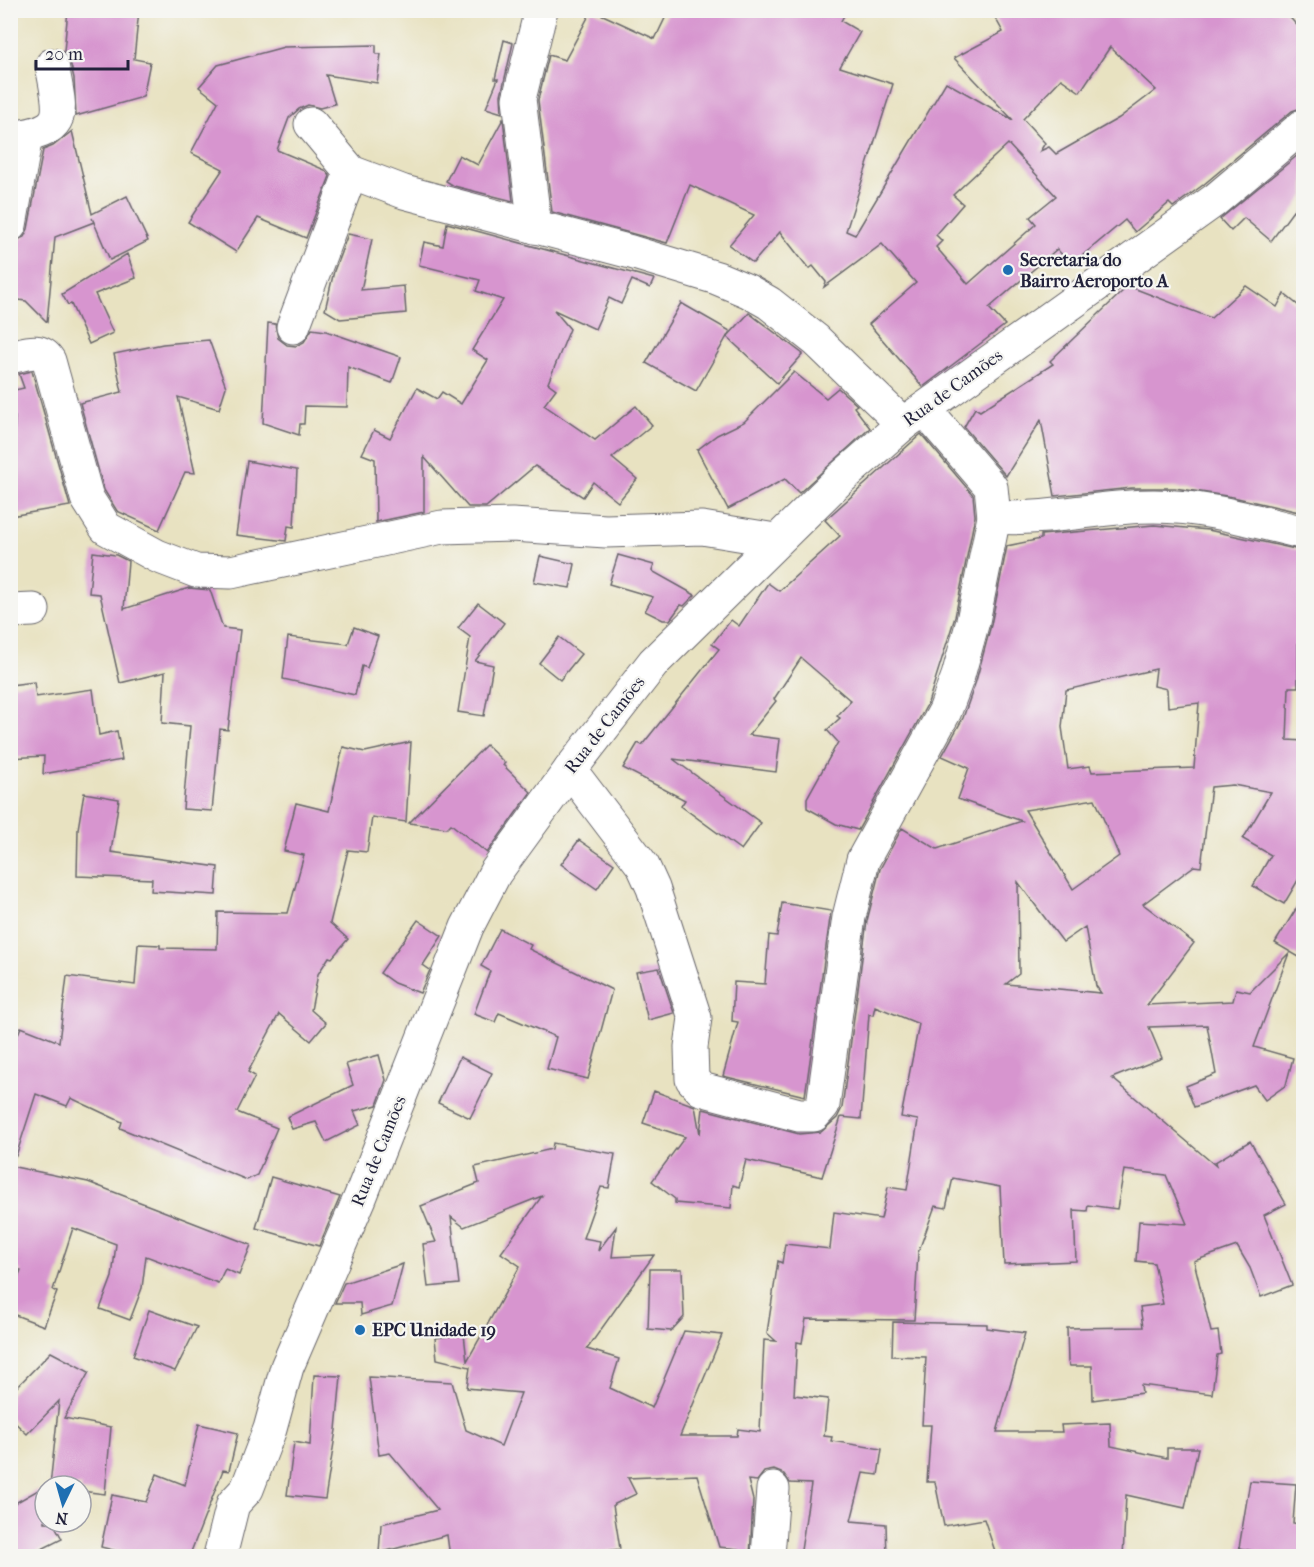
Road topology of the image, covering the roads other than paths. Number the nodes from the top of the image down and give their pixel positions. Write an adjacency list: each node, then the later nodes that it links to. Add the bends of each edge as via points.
1 (541, 10): 8 (street, via 519,99)
2 (52, 65): 5 (street, via 58,119 54,125)
3 (311, 124): 6 (street)
4 (1304, 125): 11 (street, Rua de Camões, via 1182,225)
5 (18, 137): 7 (street)
6 (351, 172): 8 (street, via 404,192); 9 (street)
7 (10, 225)
8 (535, 227): 11 (street, via 717,278 748,291 769,303)
9 (293, 327)
10 (10, 357): 14 (street, via 38,351 49,361 87,498 106,528 157,556 196,571 231,572 442,527 512,525 606,531 702,528)
11 (914, 416): 12 (street, via 991,487); 14 (street, Rua de Camões)
12 (994, 517): 13 (street, via 1048,518 1156,506 1213,512); 15 (street, via 973,621 955,685 945,711 863,860 849,917 823,1105 814,1115 800,1115 701,1089 692,1079 695,1018 653,888 643,866)
13 (1304, 533)
14 (775, 540): 15 (street, Rua de Camões, via 654,662)
15 (570, 770): 17 (street, Rua de Camões, via 495,873 467,927 360,1198 287,1367 270,1430 247,1489 233,1504)
16 (773, 1489): 18 (street)
17 (220, 1557)
18 (768, 1557)

